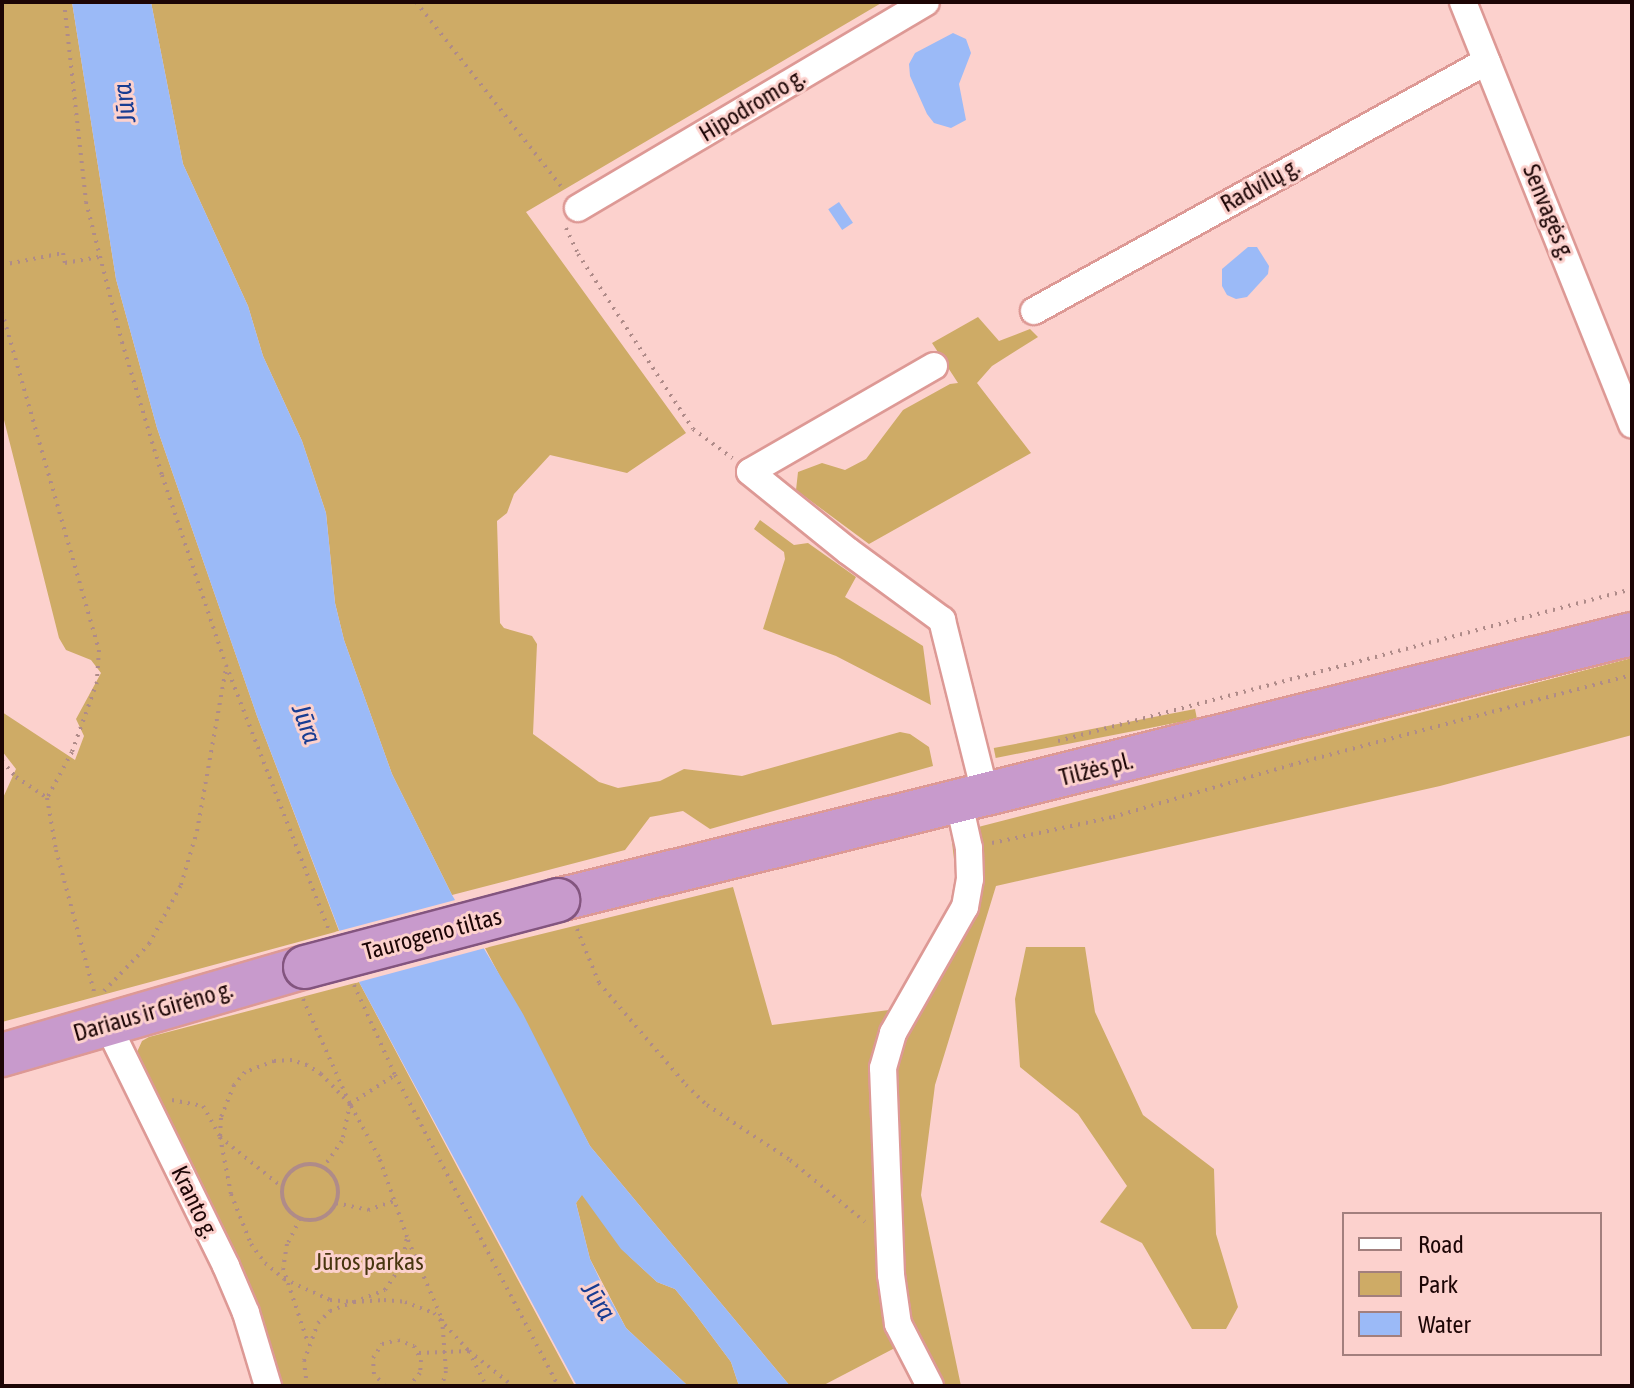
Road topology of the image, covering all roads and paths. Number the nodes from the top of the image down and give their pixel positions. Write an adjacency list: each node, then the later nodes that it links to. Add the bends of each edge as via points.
1 (64, 2): 7 (path, via 86,202)
2 (416, 2): 6 (path)
3 (926, 2): 6 (street, Hipodromo g.)
4 (1463, 2): 5 (street, Senvagės g.)
5 (1487, 61): 9 (street, Radvilų g.); 12 (street, Senvagės g.)
6 (578, 208): 13 (path, via 570,214 566,233 592,276 693,429)
7 (100, 257): 8 (path, via 65,263 63,253); 15 (path, via 162,475)
8 (2, 265)
9 (1034, 311)
10 (2, 312): 18 (path, via 99,650 88,708)
11 (934, 366): 13 (street)
12 (1632, 424)
13 (750, 472): 19 (street, via 942,620)
14 (1632, 634): 19 (highway, Tilžės pl.)
15 (226, 665): 18 (path, via 200,817 181,885 149,944 96,998); 22 (path)
16 (1632, 675): 20 (path, via 1113,817)
17 (2, 761): 18 (path)
18 (47, 798)
19 (972, 800): 20 (street); 21 (highway, Tilžės pl.)
20 (969, 848): 36 (street, via 965,907 886,1050)
21 (566, 909): 24 (highway, Taurogeno tiltas, bridge); 36 (path, via 599,983 686,1085)
22 (331, 935)
23 (350, 977): 27 (path)
24 (303, 980): 25 (highway, Dariaus ir Girėno g.); 29 (path)
25 (107, 1024): 26 (highway, Dariaus ir Girėno g.); 28 (street, Kranto g.)
26 (2, 1055)
27 (395, 1075): 29 (path); 53 (path)
28 (146, 1101): 30 (path, via 196,1102); 45 (street, Kranto g., via 226,1266)
29 (350, 1104): 30 (path, via 307,1065 292,1060 260,1064 234,1085); 31 (path, via 342,1141); 33 (path, via 379,1157)
30 (220, 1137): 32 (path); 38 (path, via 239,1218 265,1263)
31 (324, 1167): 32 (path, via 298,1166); 34 (path, via 338,1186)
32 (282, 1187): 35 (path, via 283,1202)
33 (394, 1201): 34 (path, via 368,1210); 37 (path)
34 (336, 1203): 35 (path, via 318,1220)
35 (300, 1219): 38 (path, via 283,1256)
36 (888, 1235): 54 (street, via 898,1324)
37 (407, 1237): 39 (path, via 394,1280 385,1290); 40 (path)
38 (284, 1279): 39 (path, via 330,1300); 41 (path)
39 (354, 1302): 40 (path, via 405,1302); 41 (path, via 330,1311)
40 (442, 1319): 42 (path); 43 (path)
41 (308, 1343): 46 (path)
42 (446, 1350): 43 (path); 44 (path); 49 (path)
43 (469, 1351): 51 (path); 52 (path)
44 (419, 1353): 47 (path, via 406,1342 382,1344 372,1366); 48 (path, via 420,1373)
45 (268, 1386)
46 (307, 1386)
47 (385, 1386)
48 (409, 1386)
49 (442, 1386)
50 (473, 1386): 51 (path)
51 (486, 1386)
52 (513, 1386)
53 (558, 1386)
54 (930, 1386)

